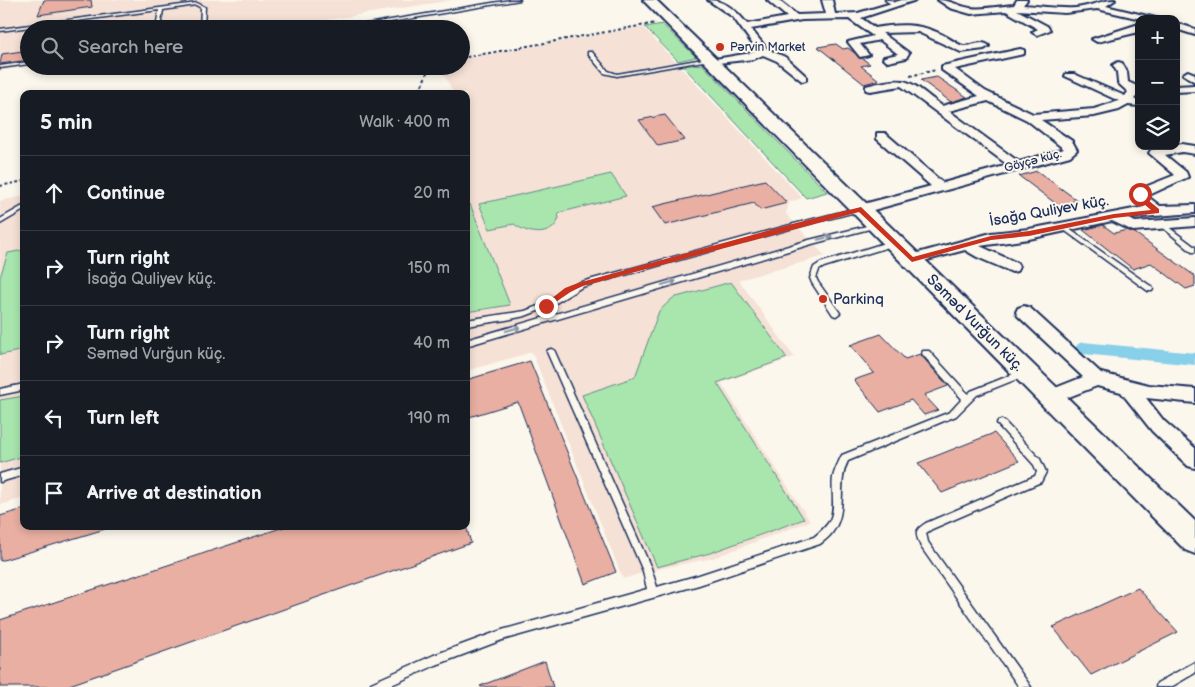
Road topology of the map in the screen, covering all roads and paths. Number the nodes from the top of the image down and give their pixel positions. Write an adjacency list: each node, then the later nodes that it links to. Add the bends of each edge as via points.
1 (518, 0): 20 (lane)
2 (649, 0): 21 (main road, Səməd Vurğun küç.)
3 (712, 0): 24 (street, via 736,14)
4 (772, 0): 16 (street)
5 (827, 0): 14 (street)
6 (911, 0): 9 (street)
7 (943, 0): 10 (street, via 973,13)
8 (1110, 0): 11 (street)
9 (891, 2): 15 (street)
10 (1016, 5): 11 (street, via 1077,11); 30 (street, via 1044,28)
11 (1099, 7): 13 (street)
12 (161, 8): 17 (lane); 18 (lane); 19 (lane, via 201,5)
13 (1136, 15)
14 (831, 16): 15 (street); 16 (street)
15 (852, 17): 28 (street)
16 (795, 18): 24 (street)
17 (73, 20)
18 (159, 20)
19 (202, 20)
20 (395, 20)
21 (670, 21): 41 (path); 43 (main road, Səməd Vurğun küç.)
22 (943, 26): 29 (street)
23 (20, 27): 26 (lane)
24 (744, 27): 35 (street)
25 (1180, 27): 31 (street)
26 (0, 30)
27 (1135, 30): 33 (street)
28 (873, 31): 29 (street, via 905,26); 32 (street)
29 (928, 31): 36 (street)
30 (1038, 32)
31 (1195, 32)
32 (882, 37): 40 (street, via 853,42); 42 (street, via 904,53)
33 (1097, 39)
34 (984, 46): 36 (street)
35 (763, 50): 43 (street, via 754,56); 50 (street, via 781,59)
36 (961, 50): 39 (street)
37 (1020, 52): 47 (street, via 949,67)
38 (590, 53): 43 (lane, via 606,72 616,75)
39 (946, 53)
40 (864, 55)
41 (470, 56)
42 (888, 59)
43 (711, 60): 67 (main road, Səməd Vurğun küç.)
44 (20, 64): 46 (lane)
45 (1118, 65): 57 (street, via 1123,83)
46 (0, 67)
47 (947, 71): 51 (path, via 932,70 905,77); 56 (street)
48 (426, 75): 55 (path)
49 (1070, 76): 57 (street)
50 (802, 78)
51 (900, 82): 52 (street); 58 (street)
52 (870, 88)
53 (1180, 88): 54 (street)
54 (1195, 88)
55 (420, 90)
56 (989, 97): 58 (street); 59 (street)
57 (1135, 97): 59 (street, via 1115,108 1080,115)
58 (940, 110): 62 (street)
59 (1031, 118): 62 (street, Göyçə küç., via 1068,144 1071,150)
60 (881, 136): 65 (street)
61 (1195, 150): 69 (street, via 1182,148 1155,154 1182,174 1182,177 1140,194)
62 (1017, 166): 65 (street, Göyçə küç.)
63 (20, 182): 64 (path)
64 (0, 186)
65 (940, 187): 67 (street, Göyçə küç.)
66 (20, 209): 71 (lane)
67 (861, 209): 73 (main road, Səməd Vurğun küç.); 84 (lane, via 580,284 531,312)
68 (1195, 209): 69 (street, İsağa Quliyev küç.)
69 (1157, 211): 70 (street, İsağa Quliyev küç.)
70 (1114, 216): 74 (street, via 1132,228); 75 (street, İsağa Quliyev küç.)
71 (0, 222)
72 (1195, 222): 74 (street)
73 (877, 225): 76 (main road, Səməd Vurğun küç.); 85 (lane, one-way to 73)
74 (1163, 225): 78 (lane)
75 (1062, 226): 77 (street, İsağa Quliyev küç.); 81 (lane)
76 (895, 243): 79 (main road, Səməd Vurğun küç.); 83 (lane, via 816,269 815,283)
77 (967, 244): 79 (street, İsağa Quliyev küç.); 80 (street)
78 (1194, 250)
79 (912, 260): 88 (main road, Səməd Vurğun küç.)
80 (1012, 267)
81 (1150, 289)
82 (1024, 312): 89 (street)
83 (836, 314)
84 (470, 322)
85 (470, 342)
86 (551, 352): 101 (lane, via 648,571)
87 (926, 353): 95 (lane)
88 (1025, 372): 94 (main road, Səməd Vurğun küç.); 95 (lane)
89 (1096, 379): 91 (street); 94 (street)
90 (20, 388): 92 (lane)
91 (1128, 389): 93 (street); 97 (street, via 1158,426)
92 (0, 392)
93 (1195, 396)
94 (1051, 397): 100 (main road, Səməd Vurğun küç.)
95 (966, 399): 101 (lane, via 953,414 845,458 839,465 837,518 828,533 817,541)
96 (1000, 424): 104 (lane, via 1037,462 1042,472 1038,479 921,531 924,544)
97 (1195, 460)
98 (20, 472): 99 (lane)
99 (0, 478)
100 (1195, 540)
101 (653, 593): 103 (lane, via 502,635 434,660)
102 (1195, 667): 105 (lane)
103 (375, 687)
104 (1026, 687)
105 (1161, 687)

